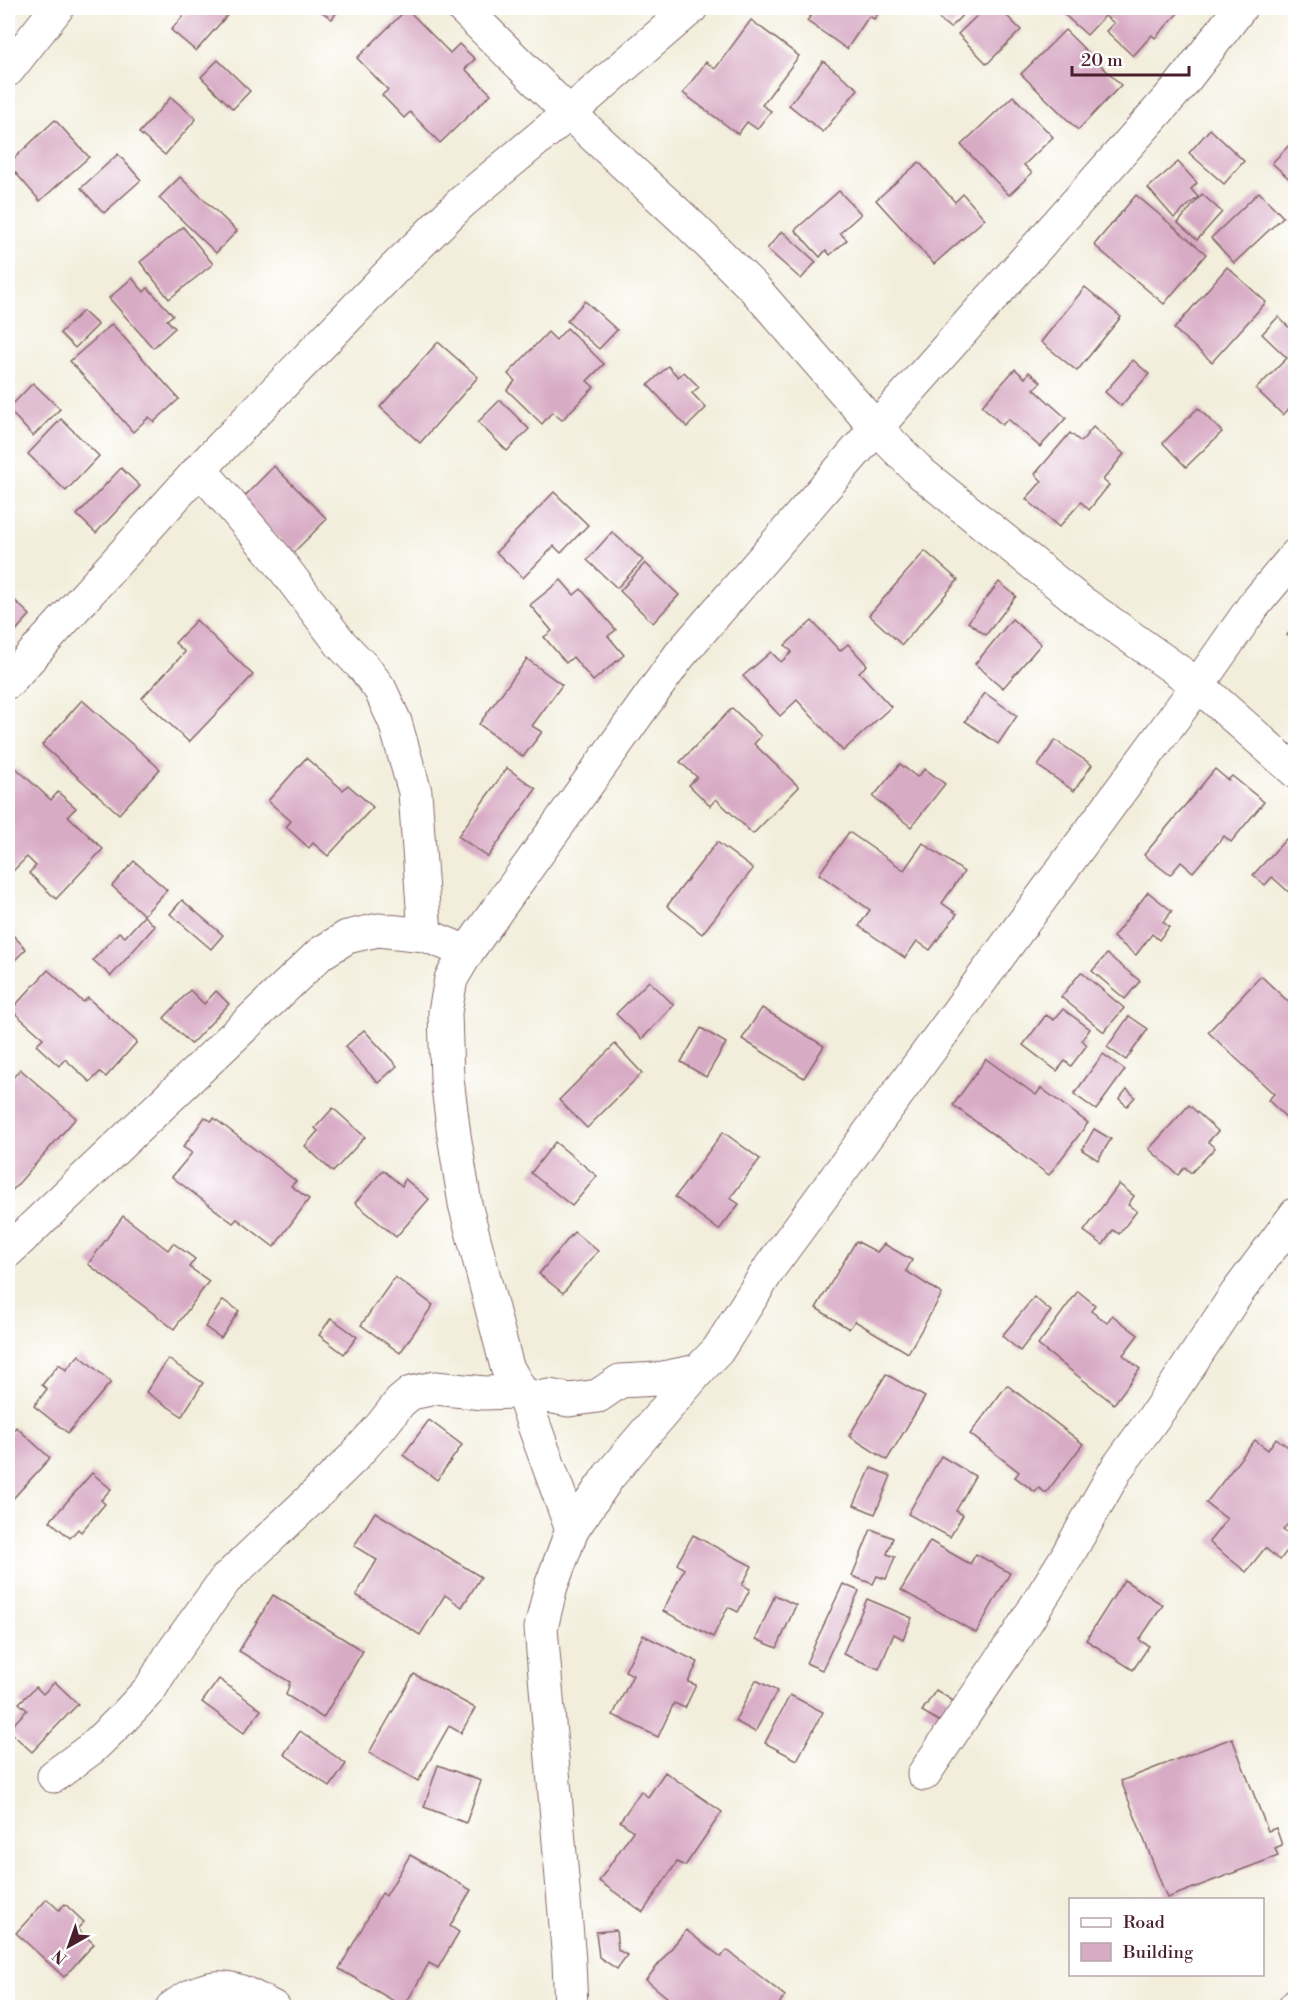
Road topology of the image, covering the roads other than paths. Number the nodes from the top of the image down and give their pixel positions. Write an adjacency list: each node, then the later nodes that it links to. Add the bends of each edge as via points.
1 (57, 8): 5 (street)
2 (463, 8): 6 (street)
3 (691, 8): 6 (street)
4 (1240, 8): 7 (street, via 1179,86)
5 (8, 70)
6 (569, 113): 7 (street, via 753,288); 8 (street, via 462,202)
7 (876, 428): 11 (street, via 921,473 1077,599); 14 (street, via 679,656)
8 (200, 469): 10 (street); 13 (street, via 380,688 395,722 415,792)
9 (1296, 555): 11 (street, via 1254,605)
10 (8, 682)
11 (1198, 685): 12 (street); 17 (street, via 771,1266 718,1350)
12 (1296, 772)
13 (425, 935): 14 (street); 16 (street, via 378,930 347,937 321,953)
14 (466, 952): 18 (street, via 451,979 445,1012 454,1135 465,1204 497,1332 507,1367)
15 (1296, 1214): 20 (street, via 1117,1468 1018,1635)
16 (8, 1251)
17 (698, 1371): 18 (street, via 620,1381 598,1396 586,1398); 19 (street, via 609,1476)
18 (523, 1395): 19 (street); 21 (street, via 435,1388 411,1393 352,1459 225,1580 137,1703 92,1748)
19 (572, 1530): 24 (street, via 551,1586 541,1628)
20 (924, 1774)
21 (54, 1776)
22 (172, 2007): 23 (street, via 188,1996 223,1986 242,1990)
23 (274, 2007)
24 (571, 2007)

